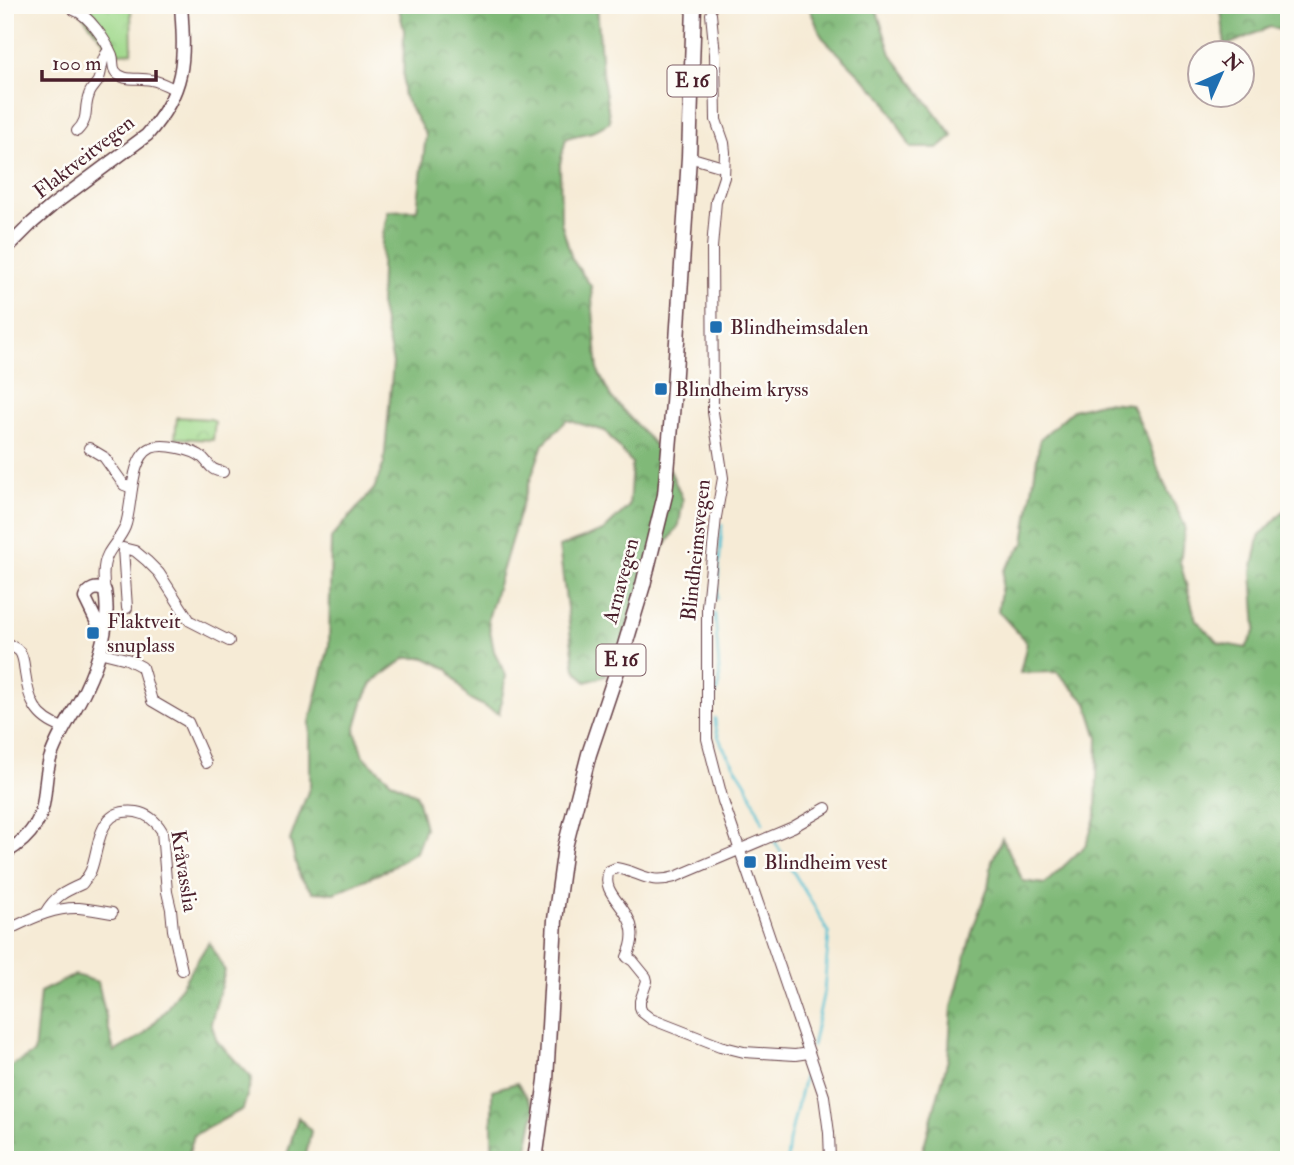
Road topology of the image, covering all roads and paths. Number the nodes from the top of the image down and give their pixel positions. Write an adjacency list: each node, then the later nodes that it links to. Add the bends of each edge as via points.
1 (181, 5): 6 (main road, Flaktveitvegen, via 183,58)
2 (694, 5): 8 (highway, Arnavegen / E 16)
3 (74, 10): 5 (street, via 82,13)
4 (711, 14): 9 (street, Blindheimsvegen)
5 (109, 50): 6 (street, via 113,67 124,78 151,80); 7 (street, via 89,93 86,119)
6 (176, 90): 10 (main road, Flaktveitvegen, via 147,135 53,205)
7 (77, 131)
8 (690, 158): 9 (street); 31 (highway, Arnavegen / E 16, via 664,495 643,584 565,847)
9 (723, 167): 24 (street, Blindheimsvegen, via 712,248 713,412 723,478 707,606 708,739)
10 (5, 250)
11 (89, 447): 13 (street)
12 (223, 472): 13 (street, via 183,449 152,448 141,456)
13 (132, 488): 14 (street)
14 (120, 546): 15 (street, via 109,553 105,563); 16 (street); 18 (street, via 135,551 159,573 190,621)
15 (105, 591): 17 (main road); 17 (main road, via 91,589 85,598)
16 (127, 608)
17 (103, 635): 20 (main road)
18 (229, 641)
19 (5, 645): 21 (street, via 21,654 37,711)
20 (99, 652): 21 (main road); 22 (street, via 142,667 152,701 188,722)
21 (63, 729): 25 (main road, via 50,758 36,824)
22 (206, 763)
23 (826, 808): 24 (street)
24 (739, 850): 30 (street, Blindheimsvegen); 30 (street, via 667,879 650,879 620,868 609,871 608,887 632,925 627,957 647,981 640,1007 651,1019 720,1046 744,1052)
25 (5, 853)
26 (45, 913): 27 (street, Kråvasslia, via 78,908); 28 (street, Kråvasslia); 29 (street, Kråvasslia, via 57,896 82,884 106,823 121,813 148,815 163,838 167,892)
27 (112, 913)
28 (5, 931)
29 (182, 970)
30 (809, 1053): 32 (street, Blindheimsvegen, via 824,1096)
31 (535, 1160)
32 (830, 1160)

